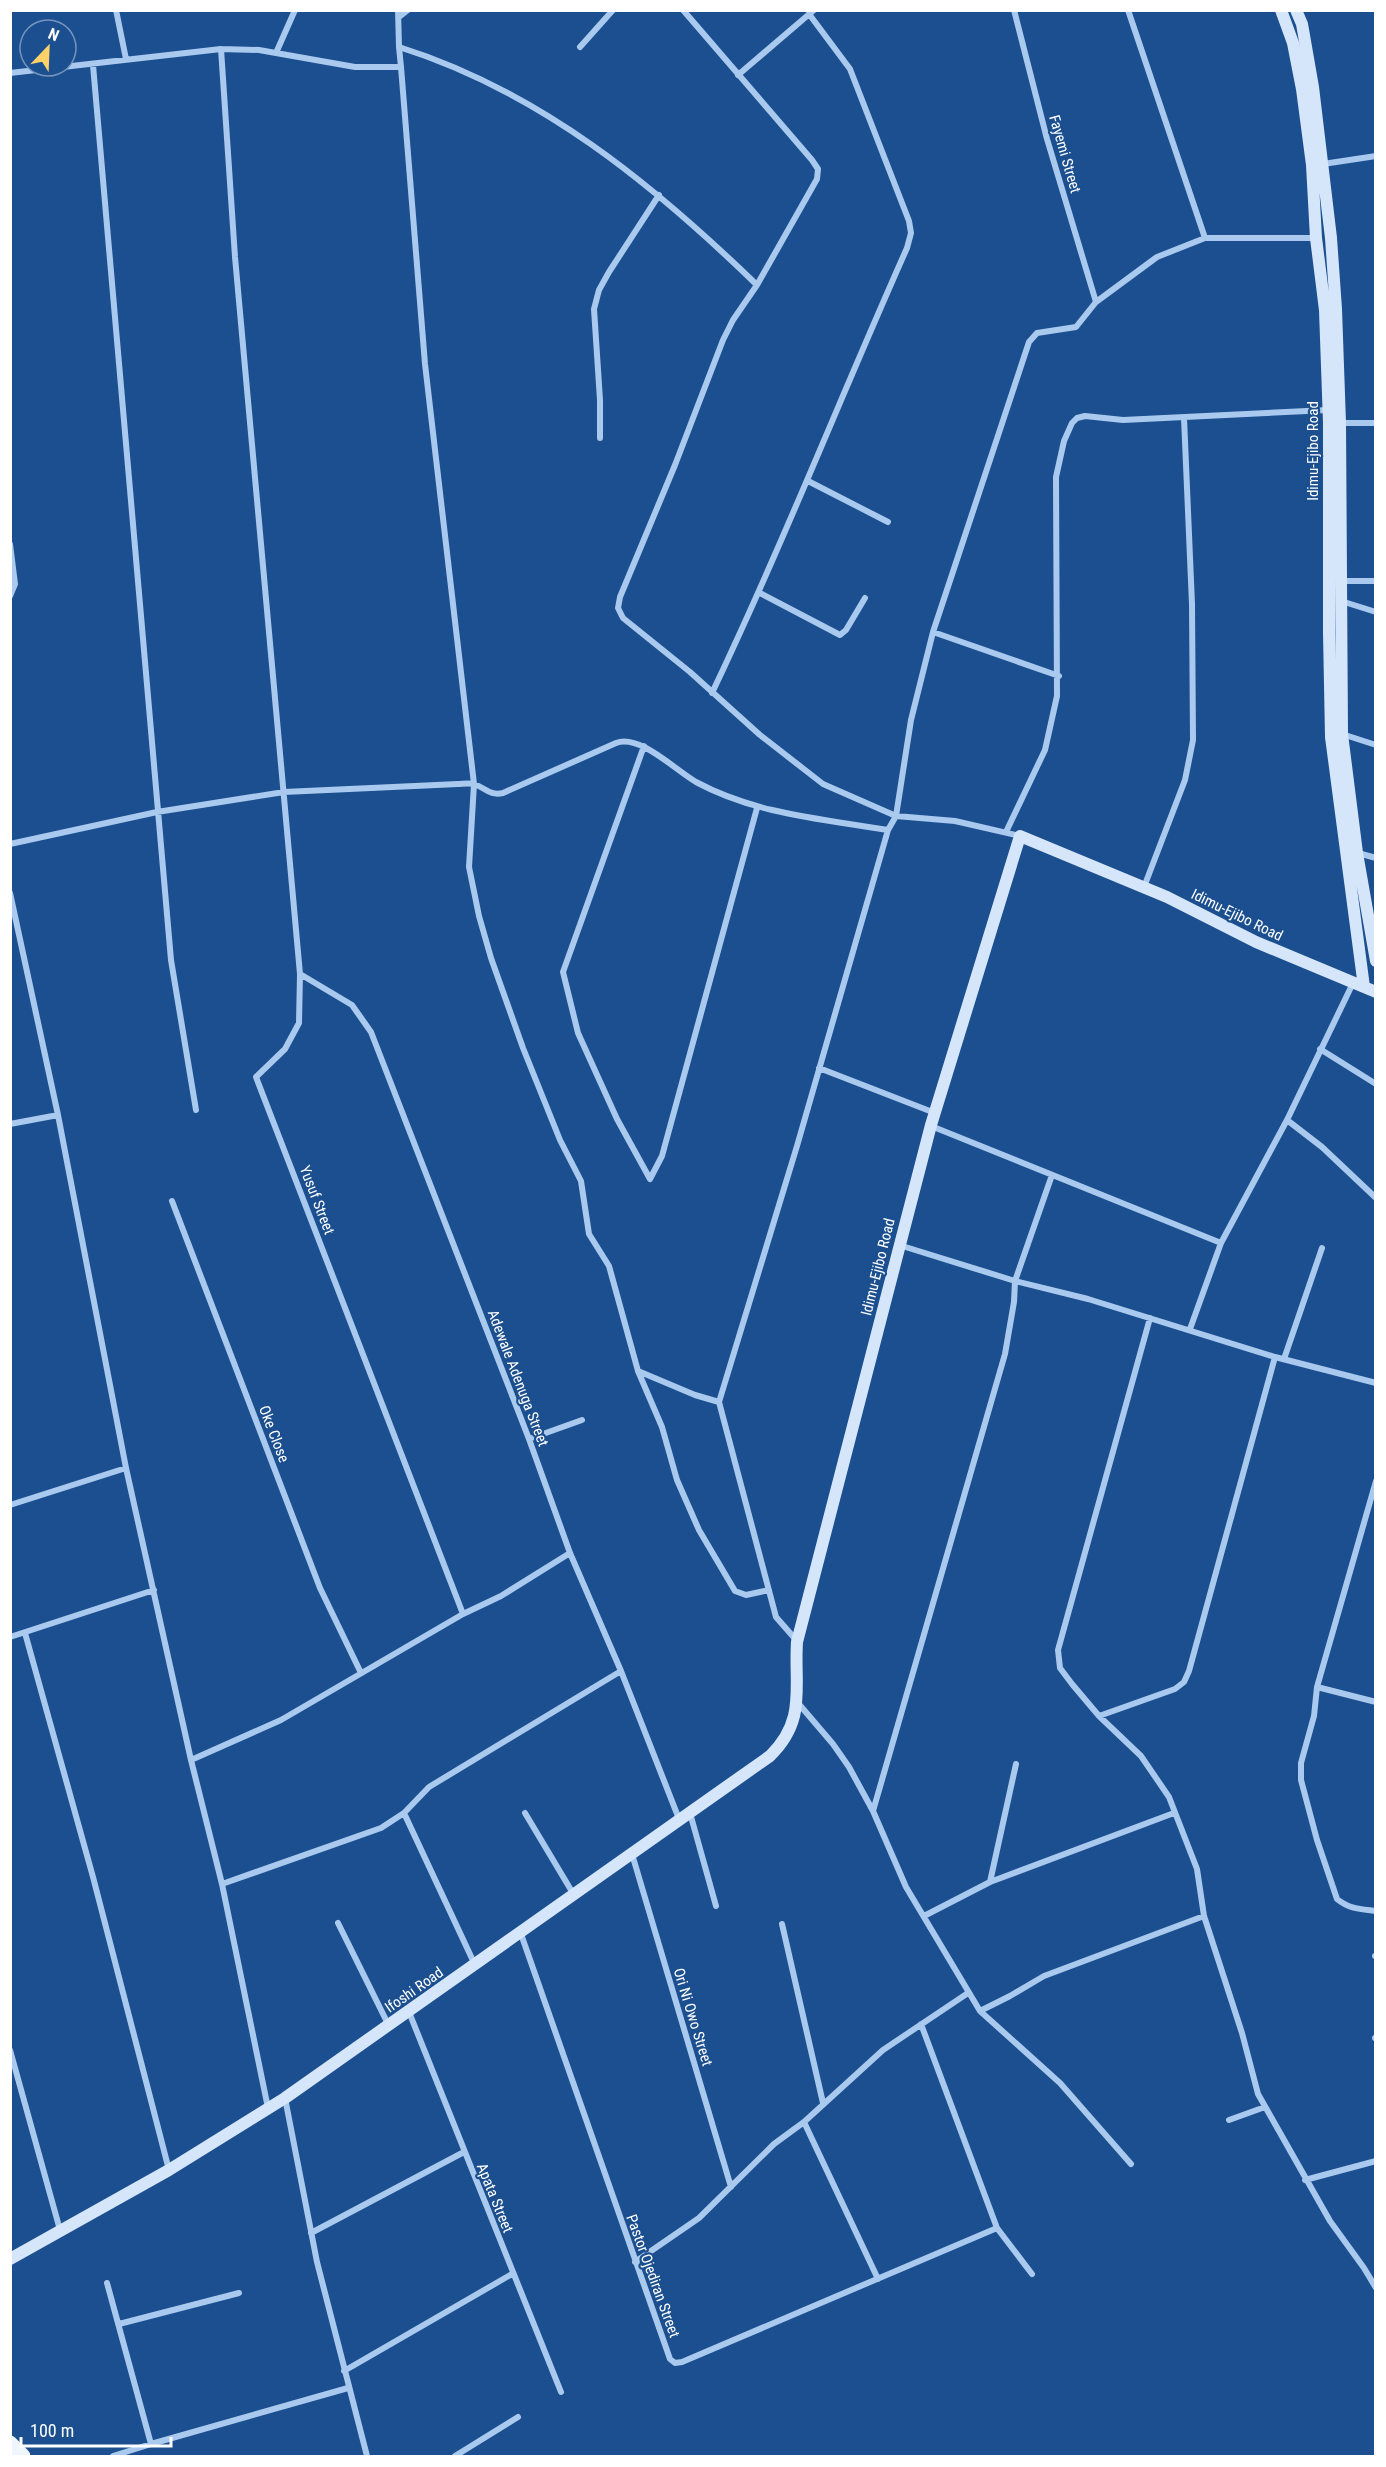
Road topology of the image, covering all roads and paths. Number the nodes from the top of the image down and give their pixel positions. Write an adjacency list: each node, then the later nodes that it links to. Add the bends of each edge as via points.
1 (116, 10): 16 (street)
2 (295, 10): 15 (street)
3 (408, 10): 11 (street)
4 (613, 10): 13 (street)
5 (683, 10): 20 (street)
6 (1014, 10): 27 (street, Fayemi Street, via 1047,139)
7 (1128, 10): 24 (street)
8 (1281, 10): 25 (main road, Idimu-Ejibo Road, via 1293,43 1302,89)
9 (1296, 10): 22 (main road, Idimu-Ejibo Road, via 1302,24)
10 (812, 12): 20 (street); 33 (street, via 850,69 911,233)
11 (398, 14): 12 (street)
12 (399, 47): 18 (street); 23 (street, via 444,61 511,94 567,127)
13 (580, 47)
14 (221, 49): 15 (street); 16 (street); 52 (street, Yusuf Street)
15 (276, 53): 18 (street, via 355,67)
16 (126, 59): 17 (street)
17 (93, 65): 19 (street); 54 (street)
18 (401, 68): 51 (street, via 425,364)
19 (10, 73)
20 (738, 75): 26 (street, via 818,169 817,179)
21 (1376, 156): 22 (street)
22 (1323, 164): 30 (main road, Idimu-Ejibo Road, via 1336,309)
23 (659, 195): 26 (street); 32 (street, via 609,272 594,309)
24 (1206, 238): 25 (street); 27 (street, via 1157,257)
25 (1316, 238): 28 (main road, Idimu-Ejibo Road, via 1325,310)
26 (757, 285): 46 (street, via 723,340 618,608 623,618)
27 (1096, 302): 43 (street, via 1076,327 1037,333 1029,342)
28 (1328, 410): 29 (street); 44 (main road, Idimu-Ejibo Road)
29 (1184, 418): 45 (street, via 1123,420 1085,416 1077,418 1068,432 1056,477); 62 (street, via 1193,740 1185,780)
30 (1340, 423): 31 (street); 36 (main road, Idimu-Ejibo Road)
31 (1376, 423)
32 (600, 438)
33 (808, 481): 34 (street); 38 (street)
34 (888, 522)
35 (10, 544): 39 (street, via 15,584)
36 (1340, 581): 37 (street); 41 (main road, Idimu-Ejibo Road)
37 (1376, 581)
38 (760, 593): 40 (street, via 840,635); 46 (street)
39 (10, 596)
40 (865, 598)
41 (1340, 601): 42 (street); 44 (main road, Idimu-Ejibo Road)
42 (1376, 612)
43 (933, 632): 45 (street); 55 (street, via 911,720)
44 (1334, 633): 47 (main road, Idimu-Ejibo Road); 50 (main road, Idimu-Ejibo Road)
45 (1059, 676): 57 (street, via 1045,750)
46 (712, 693): 55 (street, via 823,784)
47 (1342, 734): 48 (street); 50 (main road, Idimu-Ejibo Road)
48 (1376, 745)
49 (644, 746): 51 (street, via 621,741 503,794 485,792); 53 (street, via 685,776); 53 (street, via 563,972 585,1050 650,1179 662,1156)
50 (1340, 759): 60 (main road, Idimu-Ejibo Road); 66 (main road, Idimu-Ejibo Road)
51 (474, 784): 52 (street); 86 (street, via 469,867 479,916 523,1048 581,1181 590,1234 609,1266)
52 (284, 792): 54 (street); 65 (street, Yusuf Street)
53 (757, 808): 56 (street)
54 (157, 812): 59 (street); 70 (street, via 171,960)
55 (896, 816): 56 (street); 57 (street, via 955,821)
56 (888, 830): 68 (street)
57 (1006, 832): 58 (street)
58 (1020, 836): 62 (main road, Idimu-Ejibo Road); 72 (main road, Idimu-Ejibo Road)
59 (10, 844)
60 (1358, 853): 61 (street); 64 (main road, Idimu-Ejibo Road)
61 (1376, 858)
62 (1144, 887): 66 (main road, Idimu-Ejibo Road, via 1256,942)
63 (10, 893): 71 (street)
64 (1376, 961)
65 (300, 974): 90 (street, Adewale Adenuga Street, via 352,1005 371,1032); 97 (street, Yusuf Street, via 299,1023 285,1049 256,1077)
66 (1364, 987): 67 (street)
67 (1320, 1050): 69 (street); 73 (street)
68 (819, 1068): 72 (street); 88 (street)
69 (1376, 1084)
70 (196, 1110)
71 (58, 1115): 74 (street); 91 (street)
72 (933, 1119): 75 (street); 79 (main road, Idimu-Ejibo Road)
73 (1287, 1120): 76 (street); 78 (street)
74 (10, 1124)
75 (1052, 1175): 78 (street); 81 (street)
76 (1376, 1197)
77 (172, 1201): 102 (street, Oke Close, via 320,1588)
78 (1221, 1243): 83 (street)
79 (899, 1245): 81 (street); 100 (main road, Idimu-Ejibo Road)
80 (1323, 1248): 85 (street)
81 (1014, 1281): 82 (street); 109 (street, via 1005,1354)
82 (1150, 1318): 83 (street); 106 (street, via 1058,1650 1060,1668)
83 (1190, 1329): 84 (street)
84 (1275, 1357): 85 (street); 106 (street, via 1184,1682)
85 (1284, 1359): 87 (street)
86 (638, 1371): 88 (street); 96 (street, via 699,1530 735,1591 746,1595)
87 (1376, 1383)
88 (719, 1402): 96 (street)
89 (582, 1420): 90 (street)
90 (529, 1438): 94 (street, Adewale Adenuga Street)
91 (126, 1468): 93 (street); 95 (street)
92 (1376, 1481): 103 (street)
93 (10, 1505)
94 (570, 1553): 97 (street, via 501,1596); 101 (street, Adewale Adenuga Street)
95 (154, 1590): 98 (street); 107 (street)
96 (769, 1590): 100 (street, via 776,1617)
97 (463, 1614): 102 (street)
98 (25, 1633): 99 (street); 142 (street)
99 (10, 1637)
100 (797, 1642): 105 (main road, Idimu-Ejibo Road)
101 (621, 1671): 110 (street, via 429,1787); 114 (street, Adewale Adenuga Street)
102 (361, 1673): 107 (street, via 281,1720)
103 (1317, 1686): 104 (street); 120 (street, via 1301,1780 1337,1899 1344,1906)
104 (1376, 1702)
105 (798, 1703): 109 (street, via 833,1744); 112 (main road, Ifoshi Road, via 780,1746)
106 (1099, 1716): 113 (street, via 1141,1756)
107 (191, 1760): 117 (street)
108 (1016, 1764): 116 (street)
109 (873, 1811): 121 (street, via 892,1857)
110 (404, 1813): 117 (street, via 381,1828); 126 (street)
111 (525, 1813): 118 (street)
112 (690, 1813): 114 (main road, Ifoshi Road); 119 (street)
113 (1174, 1813): 116 (street); 122 (street, via 1197,1869)
114 (679, 1820): 115 (main road, Ifoshi Road)
115 (632, 1854): 118 (main road, Ifoshi Road); 144 (street, Ori Ni Owo Street)
116 (990, 1882): 121 (street)
117 (222, 1884): 136 (street)
118 (574, 1895): 125 (main road, Ifoshi Road)
119 (717, 1906)
120 (1376, 1911)
121 (924, 1916): 127 (street)
122 (1204, 1916): 128 (street, via 1044,1976); 135 (street)
123 (338, 1923): 131 (street)
124 (782, 1924): 134 (street)
125 (521, 1934): 126 (main road, Ifoshi Road); 149 (street, Pastor Ojediran Street)
126 (475, 1965): 129 (main road, Ifoshi Road)
127 (968, 1993): 128 (street); 130 (street)
128 (980, 2011): 141 (street, via 1060,2083)
129 (409, 2012): 131 (main road, Ifoshi Road); 139 (street, Apata Street)
130 (921, 2024): 134 (street, via 883,2050); 145 (street)
131 (389, 2026): 133 (main road, Ifoshi Road)
132 (10, 2050): 146 (street)
133 (285, 2098): 136 (main road, Ifoshi Road); 147 (street)
134 (824, 2103): 138 (street)
135 (1264, 2107): 137 (street); 143 (street)
136 (268, 2108): 142 (main road, Ifoshi Road)
137 (1229, 2120)
138 (804, 2122): 144 (street, via 774,2144); 152 (street)
139 (464, 2152): 147 (street); 150 (street, Apata Street)
140 (1376, 2161): 143 (street)
141 (1131, 2164)
142 (169, 2170): 146 (main road, Ifoshi Road)
143 (1305, 2180): 154 (street)
144 (731, 2187): 149 (street, via 688,2226)
145 (997, 2228): 151 (street); 152 (street, Pastor Ojediran Street)
146 (60, 2229): 148 (main road, Ifoshi Road)
147 (311, 2233): 157 (street)
148 (10, 2259)
149 (635, 2262): 152 (street, Pastor Ojediran Street, via 670,2359 675,2363)
150 (512, 2274): 157 (street); 159 (street, Apata Street)
151 (1032, 2274)
152 (878, 2278)
153 (107, 2283): 156 (street)
154 (1376, 2288)
155 (239, 2293): 156 (street)
156 (119, 2324): 162 (street)
157 (344, 2371): 158 (street)
158 (348, 2388): 162 (street); 165 (street)
159 (561, 2392)
160 (518, 2417): 166 (street)
161 (10, 2444): 163 (main road)
162 (151, 2444): 164 (street)
163 (23, 2457)
164 (113, 2457)
165 (367, 2457)
166 (455, 2457)

